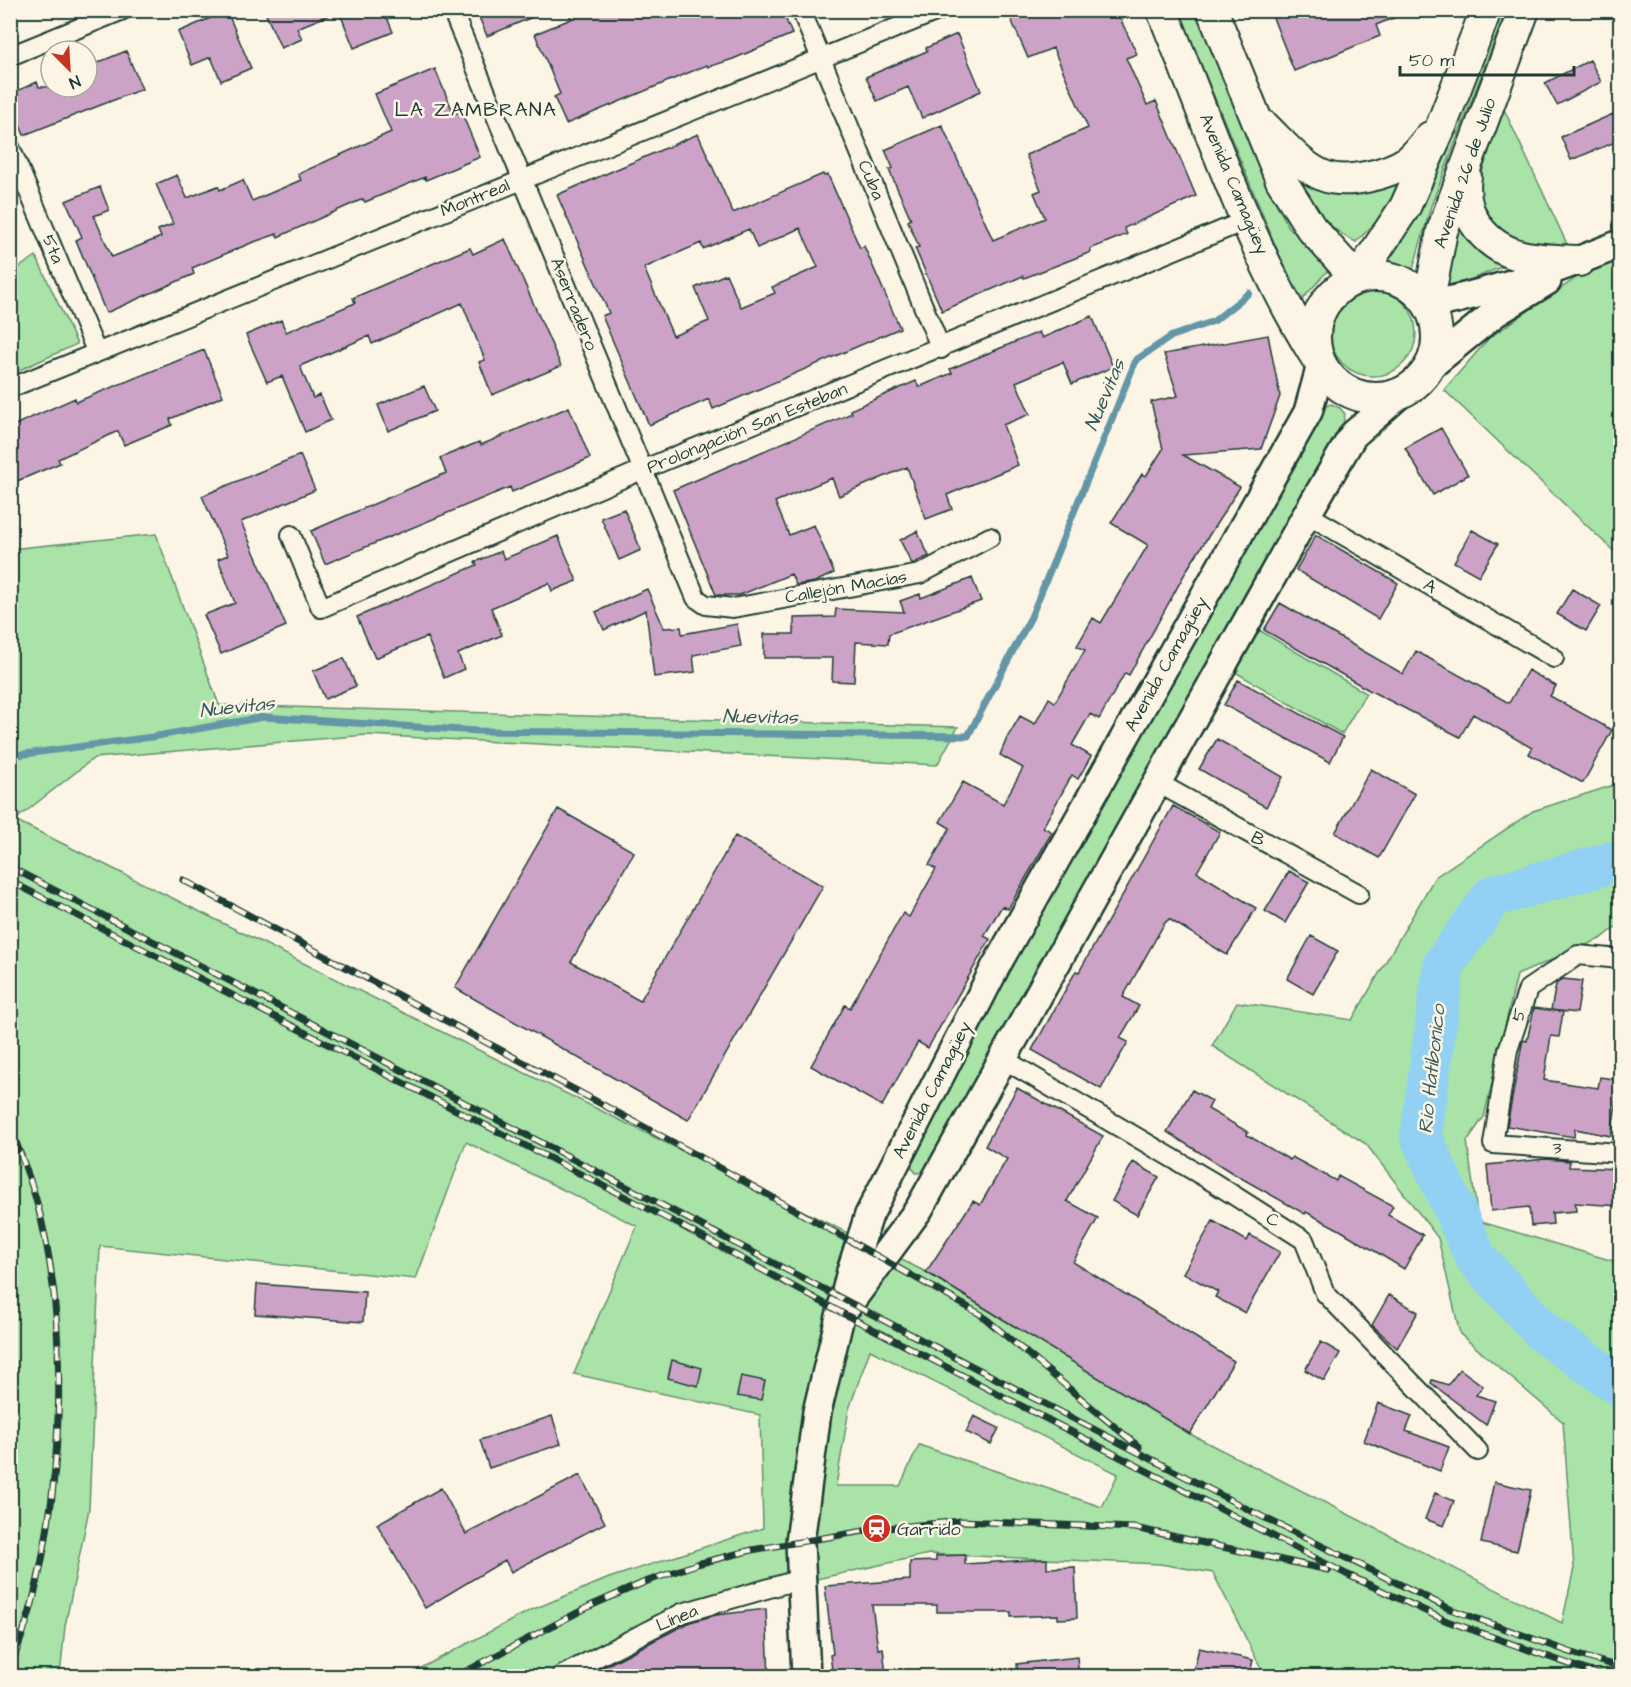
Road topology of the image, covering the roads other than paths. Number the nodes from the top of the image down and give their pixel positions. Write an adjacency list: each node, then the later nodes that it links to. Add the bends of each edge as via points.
1 (123, 10): 9 (street)
2 (452, 10): 15 (street, Aserradero)
3 (801, 10): 10 (street, Cuba)
4 (940, 10): 10 (street, Montreal)
5 (1162, 10): 16 (main road, Avenida Camagüey)
6 (1212, 10): 11 (main road)
7 (1486, 10): 12 (main road, Avenida 26 de Julio)
8 (1524, 10): 14 (main road, Avenida 26 de Julio)
9 (10, 56)
10 (821, 58): 15 (street, Montreal); 21 (street, Cuba)
11 (1257, 119): 12 (main road, via 1304,163 1324,176 1351,179 1409,160); 19 (main road, via 1281,180 1311,228)
12 (1442, 124): 19 (main road, Avenida 26 de Julio, via 1405,207)
13 (10, 147): 22 (street, 5ta)
14 (1468, 159): 18 (main road, via 1466,203 1473,222 1488,238 1523,256); 20 (main road, Avenida 26 de Julio, via 1442,231)
15 (522, 180): 22 (street, Montreal); 27 (street, Aserradero)
16 (1247, 220): 21 (street, Prolongación San Esteban); 23 (main road, Avenida Camagüey, via 1297,327)
17 (1620, 244): 18 (main road)
18 (1579, 261): 20 (main road); 24 (main road, via 1495,313)
19 (1358, 279): 20 (main road, via 1378,276 1397,280); 23 (main road, via 1339,289 1324,304 1315,345)
20 (1428, 304): 24 (main road, via 1437,335)
21 (942, 349): 27 (street, Prolongación San Esteban)
22 (96, 351): 25 (street, Montreal)
23 (1321, 365): 26 (main road, via 1347,391 1383,398); 39 (main road, Avenida Camagüey, via 1308,412 996,966)
24 (1430, 366): 26 (main road, via 1418,382)
25 (10, 388)
26 (1401, 393): 28 (main road, Avenida Camagüey, via 1353,435)
27 (642, 470): 29 (street, Prolongación San Esteban, via 321,608); 31 (street, Aserradero)
28 (1307, 514): 32 (street, A); 33 (main road, Avenida Camagüey)
29 (291, 535)
30 (990, 537): 31 (street, Callejón Macías, via 920,574 733,608 706,605)
31 (696, 598)
32 (1554, 658)
33 (1158, 783): 34 (street, B); 36 (main road, Avenida Camagüey)
34 (1359, 894)
35 (1620, 959): 37 (street, 5, via 1578,955 1528,989 1508,1050)
36 (1003, 1059): 40 (main road, Avenida Camagüey); 42 (street, C, via 1304,1240 1325,1293)
37 (1493, 1144): 38 (street, 3)
38 (1620, 1153)
39 (882, 1187): 40 (main road); 41 (main road, Avenida Camagüey, via 858,1246)
40 (919, 1209): 41 (main road, Avenida Camagüey)
41 (842, 1313): 43 (main road, Avenida Camagüey, via 817,1412 801,1542)
42 (1478, 1451)
43 (801, 1579): 44 (street, Línea, via 682,1613); 45 (main road, Avenida Camagüey)
44 (561, 1677)
45 (806, 1677)

